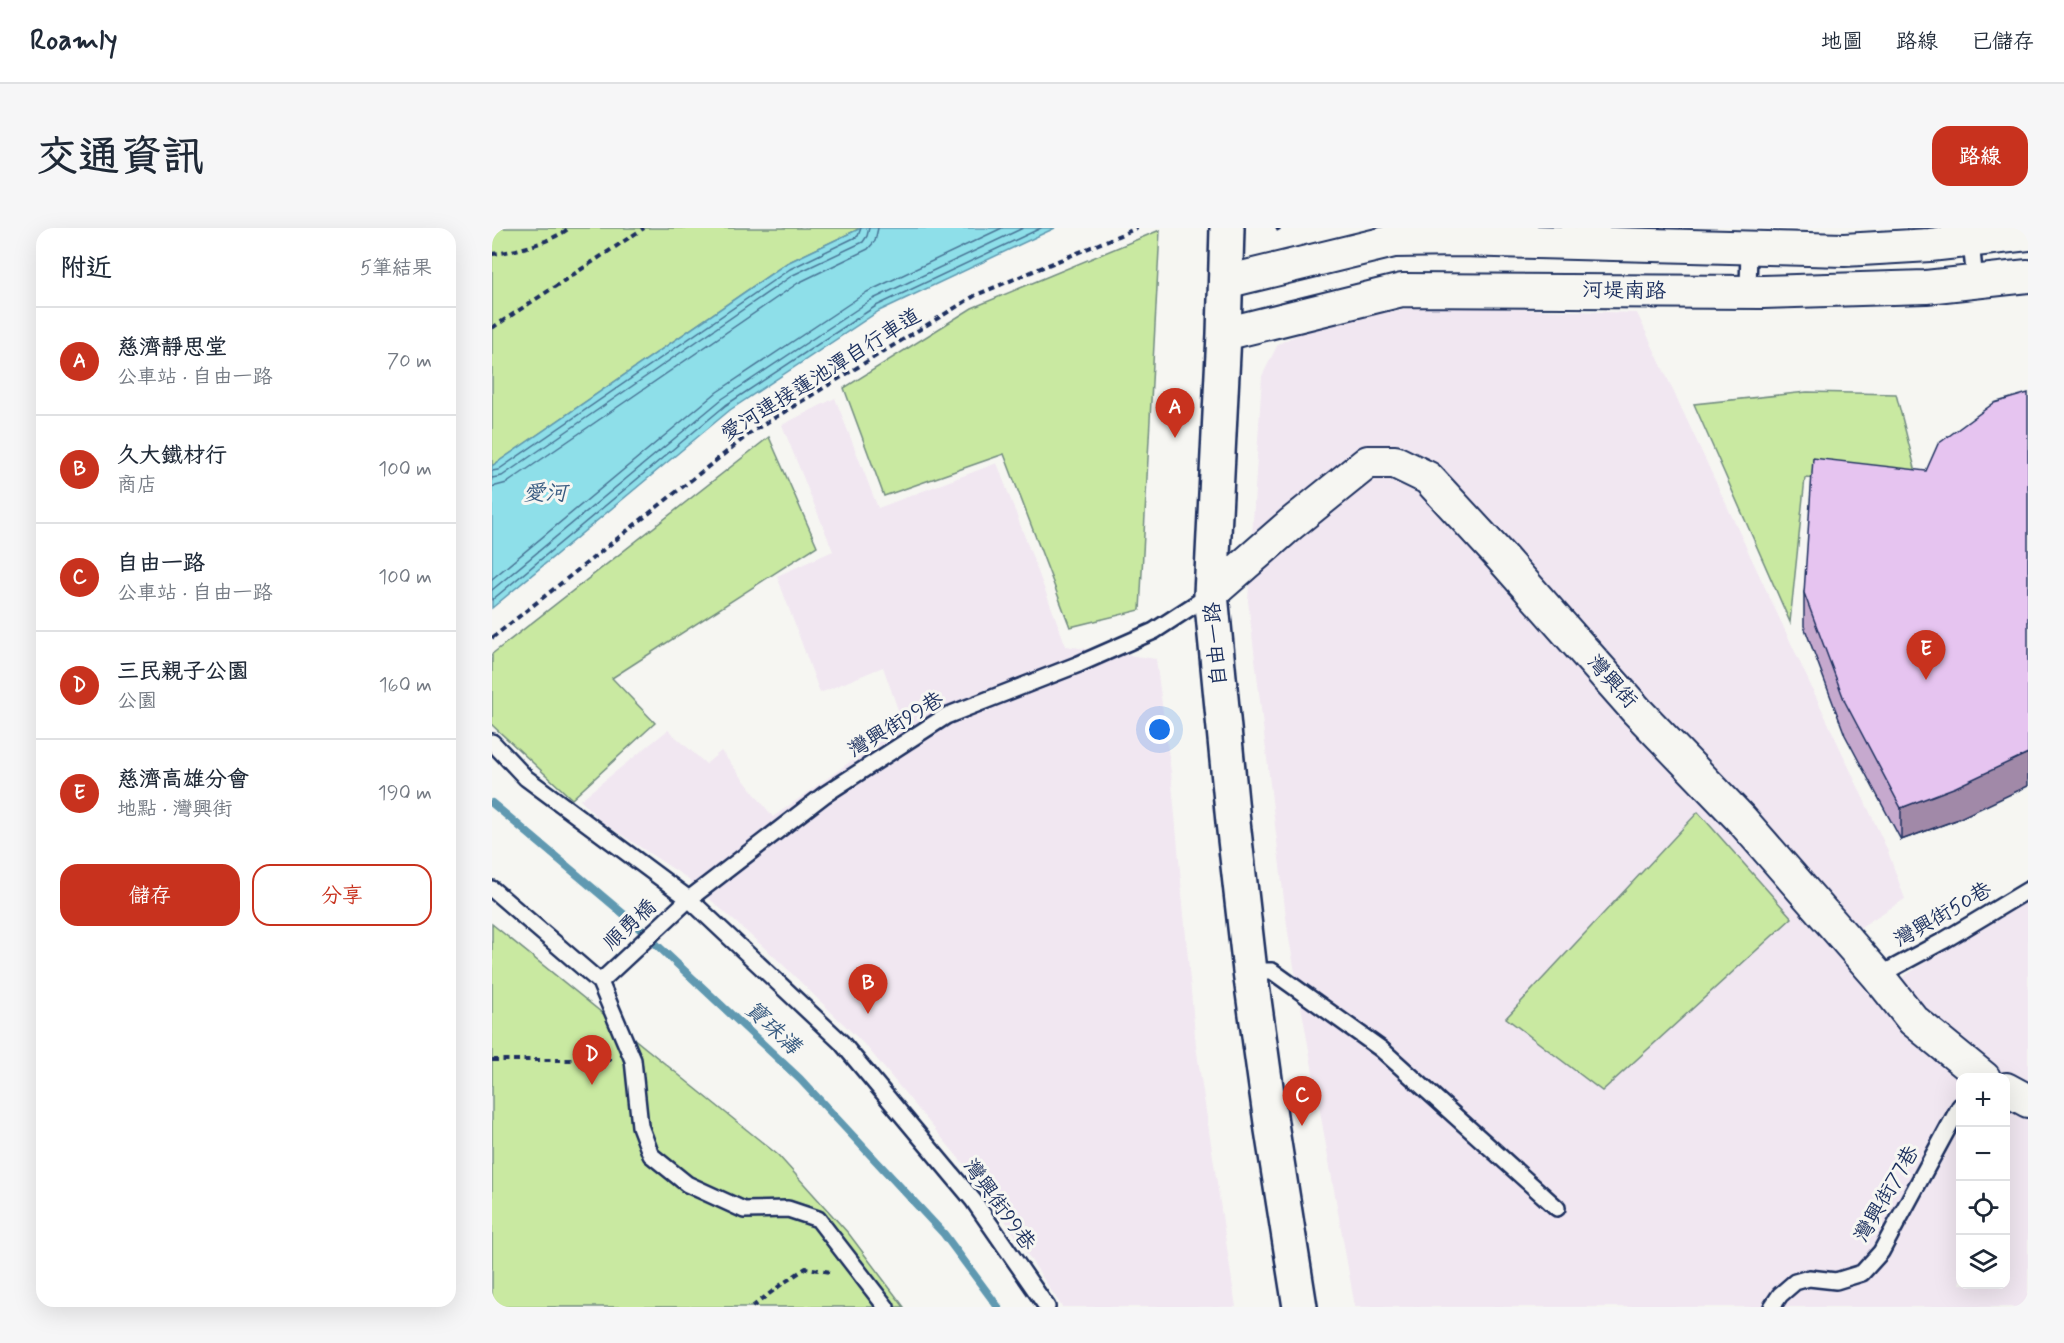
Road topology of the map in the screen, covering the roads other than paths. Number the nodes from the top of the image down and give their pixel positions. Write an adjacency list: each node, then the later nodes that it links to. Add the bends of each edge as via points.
1 (1227, 228): 6 (street, 自由一路)
2 (2028, 234): 3 (street)
3 (1971, 240): 4 (street, via 1844,250); 7 (lane)
4 (1749, 247): 6 (street, via 1394,240); 8 (lane)
5 (2028, 276): 7 (street, 河堤南路)
6 (1225, 282): 9 (street, 自由一路)
7 (1975, 282): 8 (street, 河堤南路, via 1917,288)
8 (1748, 292): 9 (street, 河堤南路, via 1402,290)
9 (1224, 334): 10 (street, 自由一路)
10 (1211, 594): 14 (lane, 灣興街99巷, via 1154,631 946,716 824,795); 15 (street, 自由一路); 16 (street, 灣興街, via 1368,462 1395,462 1428,478 1637,711 1741,819)
11 (492, 742): 14 (lane, 灣興街99巷, via 526,778)
12 (492, 889): 17 (lane)
13 (2028, 890): 16 (lane, 灣興街50巷)
14 (690, 899): 17 (lane, 順勇橋); 24 (lane, 灣興街99巷, via 841,1042 973,1200)
15 (1250, 971): 22 (lane, via 1272,971 1381,1049); 25 (street, 自由一路)
16 (1878, 976): 18 (street, 灣興街, via 1913,1020)
17 (600, 981): 23 (lane, via 633,1060 640,1126 651,1155 687,1184 744,1210 788,1209 818,1219)
18 (1975, 1073)
19 (2010, 1091): 20 (street)
20 (2028, 1101)
21 (1956, 1113): 26 (lane, 灣興街77巷, via 1881,1252 1862,1273 1836,1281 1809,1278 1795,1282)
22 (1557, 1208)
23 (886, 1307)
24 (1047, 1307)
25 (1300, 1307)
26 (1772, 1307)

